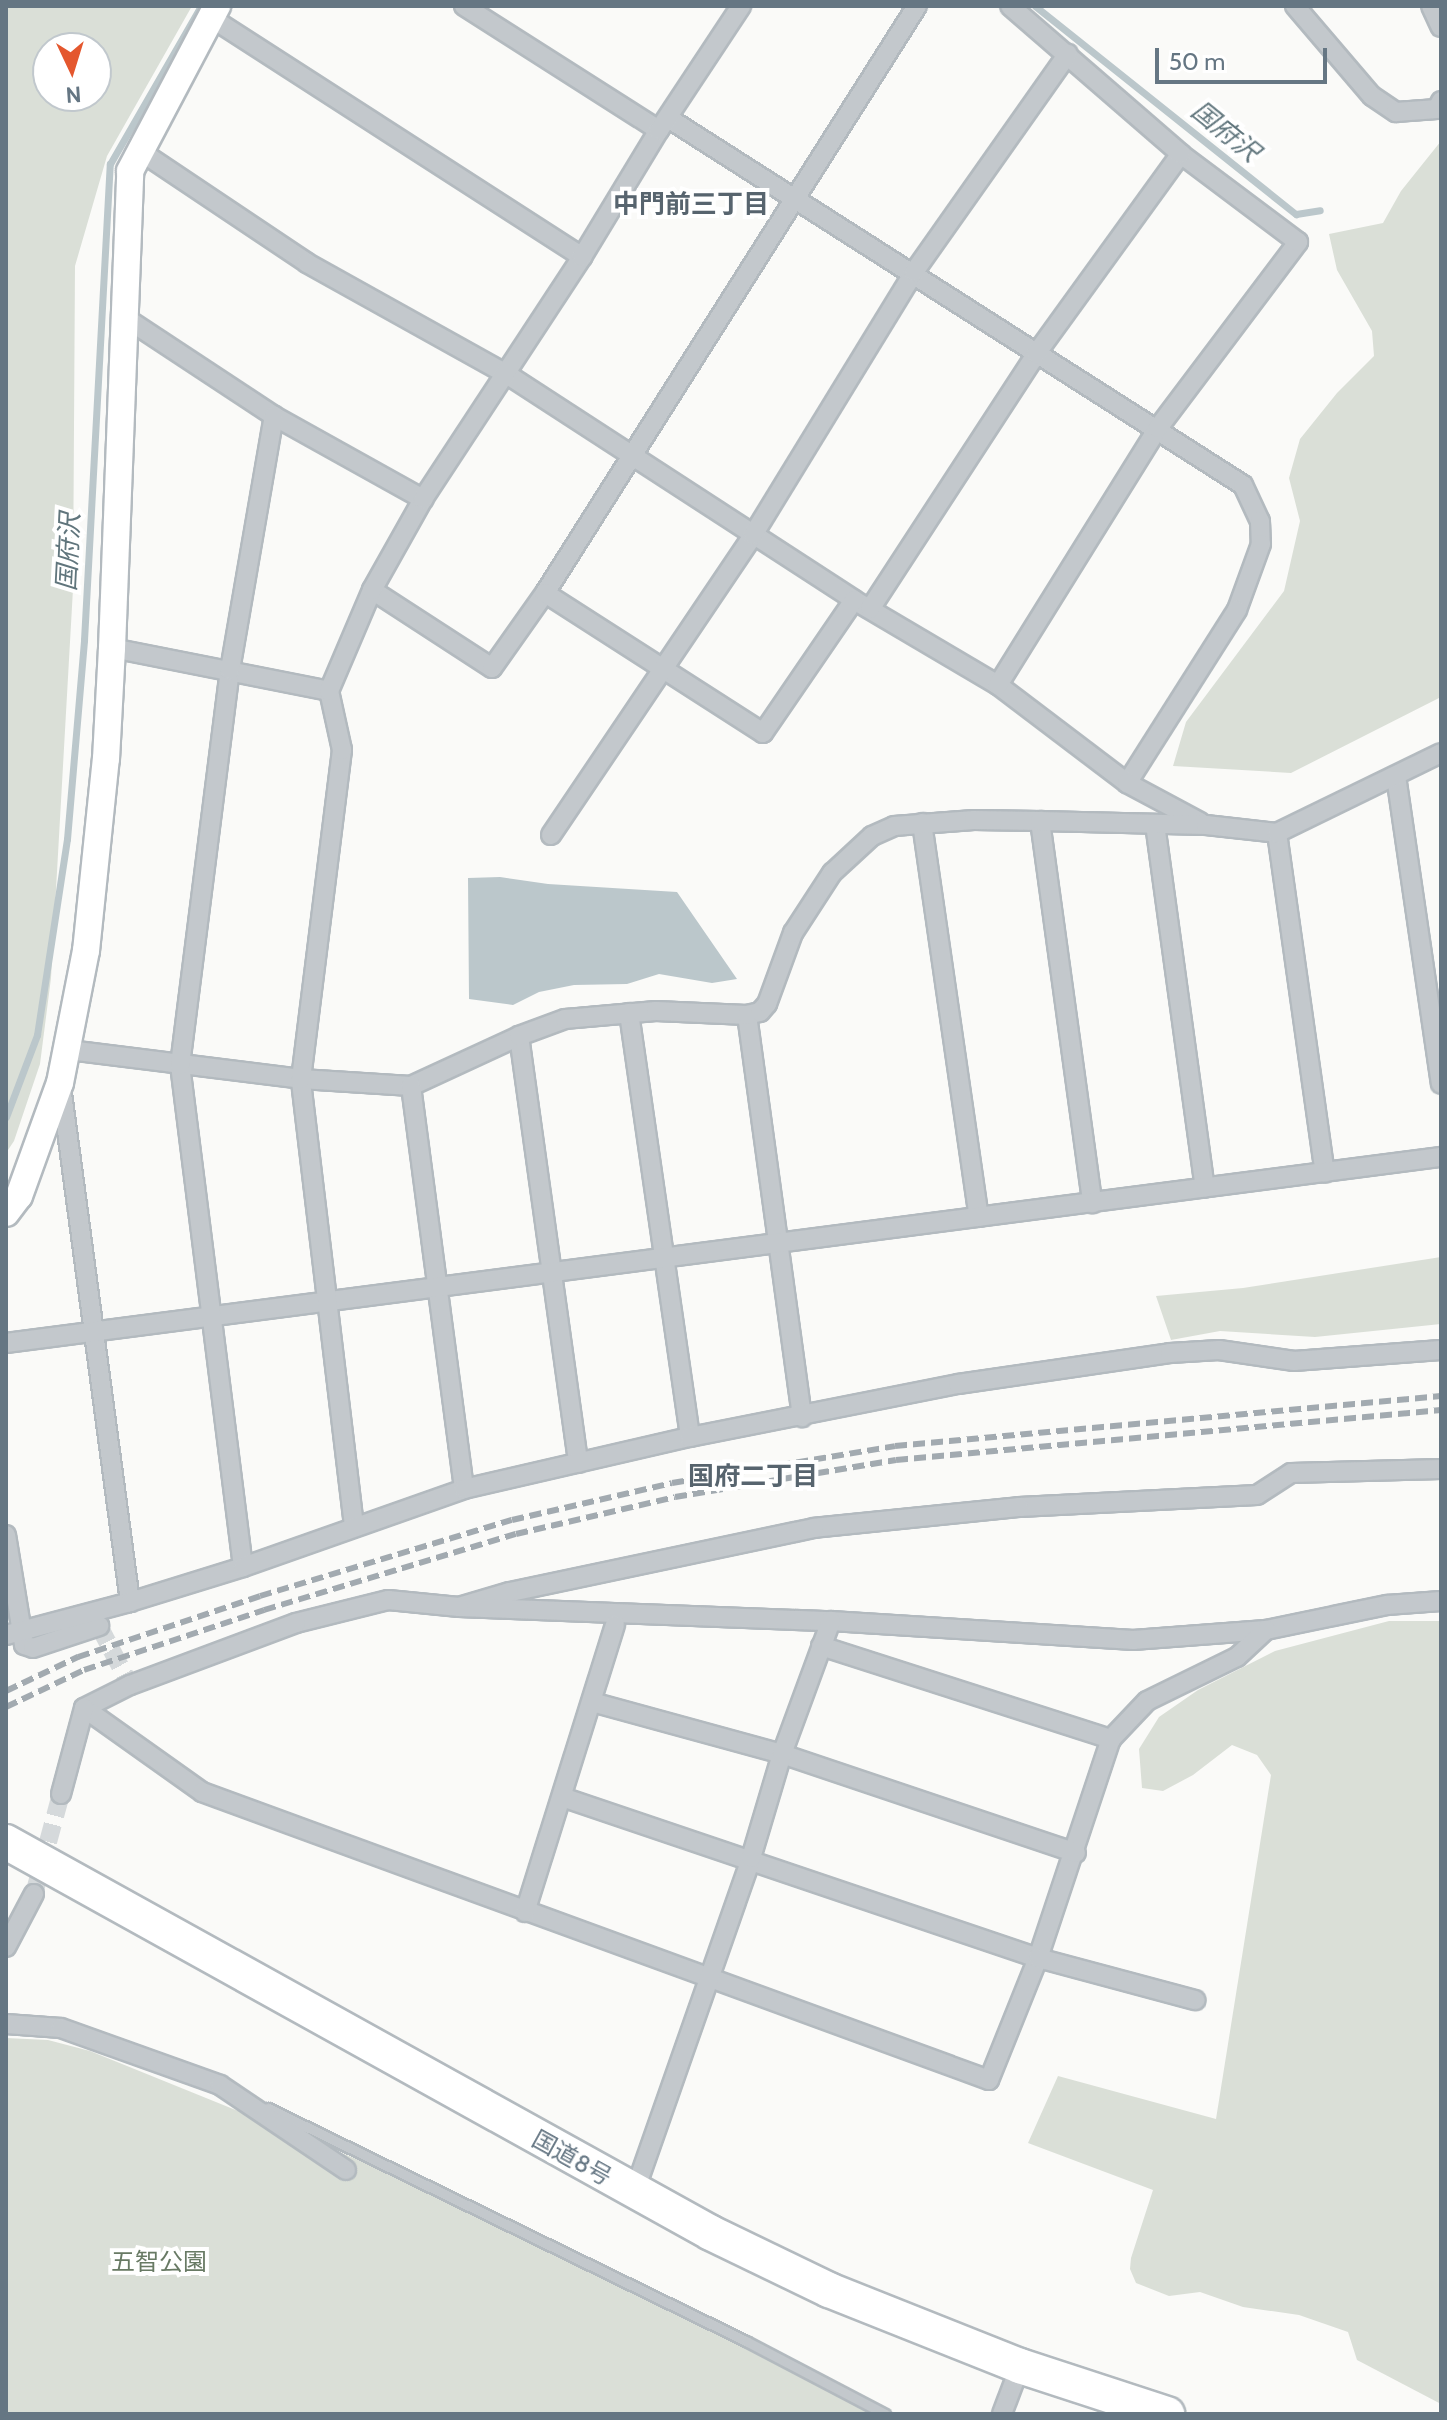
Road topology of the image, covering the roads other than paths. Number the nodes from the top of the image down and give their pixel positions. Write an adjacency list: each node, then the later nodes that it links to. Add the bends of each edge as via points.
1 (464, 6): 11 (street)
2 (917, 6): 14 (street)
3 (1010, 6): 9 (street)
4 (1295, 6): 10 (street, via 1372,96 1396,112 1437,109)
5 (1431, 6): 8 (street)
6 (738, 7): 11 (street)
7 (214, 11): 12 (street); 15 (street)
8 (1441, 27)
9 (1068, 54): 13 (street); 16 (street)
10 (1441, 101)
11 (664, 124): 14 (street); 15 (street)
12 (140, 151): 17 (street, via 130,171); 19 (street, via 307,263)
13 (1181, 154): 18 (street); 21 (street, via 1298,242)
14 (796, 201): 16 (street); 22 (street)
15 (582, 257): 19 (street)
16 (914, 272): 18 (street); 24 (street)
17 (124, 317): 20 (street); 28 (street)
18 (1036, 354): 21 (street); 27 (street)
19 (505, 373): 22 (street); 23 (street)
20 (274, 416): 23 (street); 30 (street)
21 (1158, 428): 31 (street); 35 (street, via 1243,485 1260,521 1261,544 1237,610)
22 (632, 455): 24 (street); 26 (street)
23 (423, 499): 25 (street)
24 (753, 535): 27 (street); 29 (street)
25 (372, 590): 26 (street, via 492,668); 32 (street)
26 (545, 593): 29 (street)
27 (862, 604): 29 (street, via 763,733); 31 (street)
28 (112, 648): 30 (street); 45 (street, via 93,896)
29 (661, 667): 41 (street)
30 (230, 670): 32 (street); 46 (street)
31 (998, 685): 35 (street)
32 (329, 691): 47 (street, via 342,750)
33 (1441, 753): 34 (street)
34 (1396, 776): 40 (street); 49 (street)
35 (1127, 783): 39 (street)
36 (1040, 821): 37 (street); 38 (street); 54 (street)
37 (922, 823): 43 (street, via 894,826 872,836 841,863 793,933 767,1004); 56 (street)
38 (1155, 824): 39 (street); 53 (street)
39 (1206, 825): 40 (street)
40 (1277, 833): 52 (street)
41 (551, 835)
42 (629, 1013): 43 (street); 44 (street, via 565,1019); 58 (street)
43 (747, 1015): 57 (street)
44 (519, 1036): 50 (street); 59 (street)
45 (69, 1050): 46 (street); 48 (street)
46 (180, 1065): 47 (street); 62 (street)
47 (301, 1079): 50 (street); 61 (street)
48 (60, 1083): 55 (street, via 19,1196); 63 (street)
49 (1441, 1084)
50 (411, 1086): 60 (street)
51 (1441, 1157): 52 (street)
52 (1325, 1173): 53 (street)
53 (1205, 1188): 54 (street)
54 (1092, 1203): 56 (street)
55 (6, 1213)
56 (979, 1217): 57 (street)
57 (781, 1243): 58 (street); 66 (street)
58 (667, 1258): 59 (street); 67 (street)
59 (552, 1273): 60 (street); 68 (street)
60 (438, 1287): 61 (street); 70 (street)
61 (327, 1301): 62 (street); 71 (street)
62 (212, 1316): 63 (street); 73 (street)
63 (95, 1331): 64 (street); 75 (street)
64 (6, 1343)
65 (1441, 1350): 66 (street, via 1294,1361 1219,1350 1170,1353 958,1384)
66 (802, 1417): 67 (street)
67 (690, 1437): 68 (street)
68 (578, 1463): 70 (street)
69 (1441, 1469): 76 (street, via 1291,1473 1257,1495 1019,1507 814,1528)
70 (464, 1489): 71 (street)
71 (354, 1526): 73 (street)
72 (6, 1535): 81 (street)
73 (243, 1567): 75 (street)
74 (1441, 1601): 80 (street, via 1387,1605)
75 (130, 1602): 81 (street)
76 (459, 1607): 77 (street); 84 (street, via 388,1600 296,1623 130,1685)
77 (831, 1621): 80 (street, via 1133,1640); 82 (street)
78 (615, 1625): 83 (street)
79 (99, 1626): 81 (street, via 33,1648)
80 (1266, 1630): 85 (street, via 1237,1657 1147,1701)
81 (13, 1634)
82 (821, 1646): 85 (street); 86 (street)
83 (592, 1702): 86 (street); 88 (street)
84 (84, 1708): 87 (street); 93 (street, via 202,1792 406,1863)
85 (1111, 1739): 90 (street)
86 (782, 1754): 90 (street); 91 (street)
87 (61, 1794)
88 (562, 1797): 91 (street); 93 (street)
89 (6, 1842): 101 (highway, 国道8号)
90 (1076, 1853): 95 (street)
91 (751, 1858): 95 (street); 96 (street)
92 (34, 1894): 94 (street)
93 (525, 1912): 96 (street)
94 (6, 1947)
95 (1038, 1958): 96 (street, via 989,2080); 97 (street)
96 (710, 1975): 101 (street)
97 (1195, 2000)
98 (6, 2024): 99 (street, via 61,2028)
99 (220, 2085): 100 (street); 103 (lane)
100 (346, 2170)
101 (634, 2193): 102 (highway, 国道8号, via 829,2290)
102 (1020, 2366): 104 (street); 105 (highway, 国道8号)
103 (885, 2414)
104 (1002, 2414)
105 (1167, 2414)

